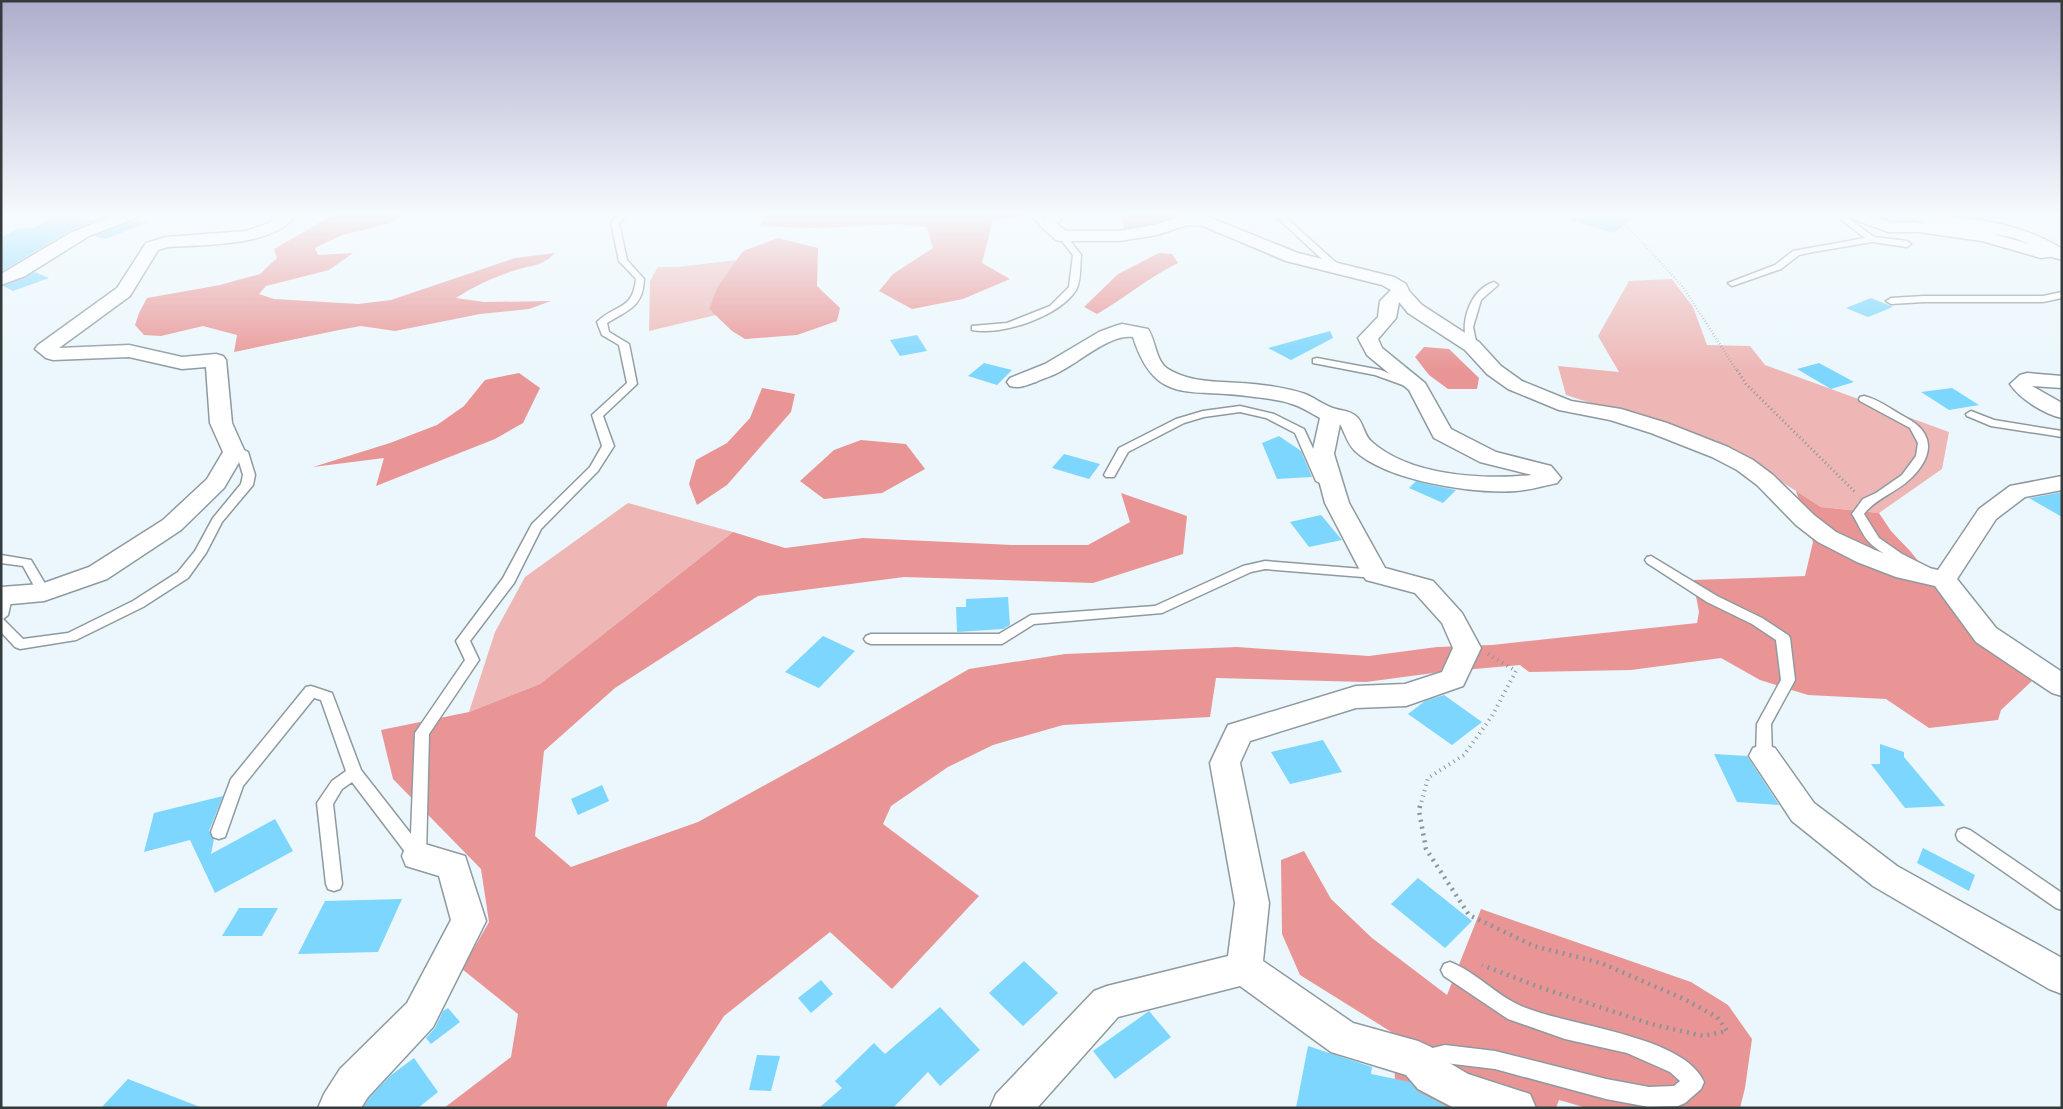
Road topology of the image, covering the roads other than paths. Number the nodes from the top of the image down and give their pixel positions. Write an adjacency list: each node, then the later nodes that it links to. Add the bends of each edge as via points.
1 (29, 267): 9 (street)
2 (140, 267): 26 (street, via 124,292 45,349 53,354 129,351 182,363 216,360 221,423)
3 (628, 267): 43 (lane, via 640,279 639,294 631,304 602,322 605,333 624,344 632,384 597,415 608,446 594,469 536,527 510,580 463,641 472,660 422,733)
4 (1076, 267): 15 (lane, via 1073,288 1053,308 1008,326)
5 (1327, 267): 8 (street)
6 (1335, 267): 8 (lane)
7 (1778, 267): 10 (lane)
8 (1339, 270): 12 (street, via 1388,281 1400,288)
9 (1, 280)
10 (1732, 282)
11 (1494, 286): 16 (lane, via 1477,299 1468,327)
12 (1400, 292): 16 (street, via 1415,308); 20 (street, via 1389,301 1387,318 1368,338 1374,351)
13 (2062, 295): 14 (lane, via 1985,301)
14 (1890, 300)
15 (975, 328)
16 (1472, 346): 33 (street, via 1494,370 1515,384 1566,406 1613,414 1720,452 1765,480 1827,537 1906,571)
17 (1317, 361): 20 (lane, via 1377,372)
18 (1017, 382): 24 (street, via 1052,368 1122,330 1141,333 1159,372 1186,386 1297,398)
19 (2062, 382): 22 (street, via 2027,379 2020,384)
20 (1418, 388): 24 (street, via 1442,434 1488,457 1543,472 1549,478 1535,483 1492,483 1437,478 1391,465 1362,445 1350,421)
21 (1864, 399): 33 (lane, via 1914,426 1924,443 1922,456 1906,477 1867,502 1858,514 1874,541)
22 (2062, 412)
23 (1971, 414): 25 (lane, via 1990,423)
24 (1331, 415): 29 (street, via 1323,454)
25 (2062, 434)
26 (234, 452): 34 (street, via 216,484 172,525 98,573); 36 (lane, via 242,452 249,475 247,485 217,521 183,575 138,604 70,637 20,644)
27 (1110, 475): 29 (lane, via 1123,450 1180,421 1240,409 1270,416 1300,430 1327,492)
28 (2062, 483): 33 (street, via 2018,491 1987,514)
29 (1337, 503): 32 (street)
30 (1, 559): 34 (lane, via 27,563)
31 (1651, 560): 39 (lane, via 1782,638 1788,680 1764,724)
32 (1375, 574): 37 (lane, via 1265,565 1247,569 1157,610 1031,620 1002,639); 46 (street, via 1424,587 1454,619 1467,648 1453,679 1406,694 1356,697 1238,734 1225,763 1252,903)
33 (1944, 580): 38 (street, via 1986,635)
34 (44, 592): 35 (street)
35 (2, 603)
36 (1, 623)
37 (871, 640)
38 (2062, 686)
39 (1764, 756): 48 (street, via 1803,812 1885,876)
40 (354, 772): 41 (lane, via 327,697 311,691 236,783); 43 (lane); 44 (lane, via 337,785 324,803)
41 (219, 832)
42 (1964, 835): 45 (lane)
43 (418, 856): 50 (street, via 453,866 469,921 420,1016 354,1083)
44 (334, 884)
45 (2062, 904)
46 (1244, 968): 49 (street, via 1344,1039); 51 (street, via 1107,1003)
47 (1450, 970): 49 (lane, via 1515,1013 1565,1030 1628,1044 1677,1065 1694,1082 1678,1096 1649,1097 1495,1060 1445,1054)
48 (2062, 978)
49 (1418, 1060): 52 (street, via 1432,1075 1461,1091)
50 (338, 1108)
51 (1010, 1108)
52 (1516, 1108)

